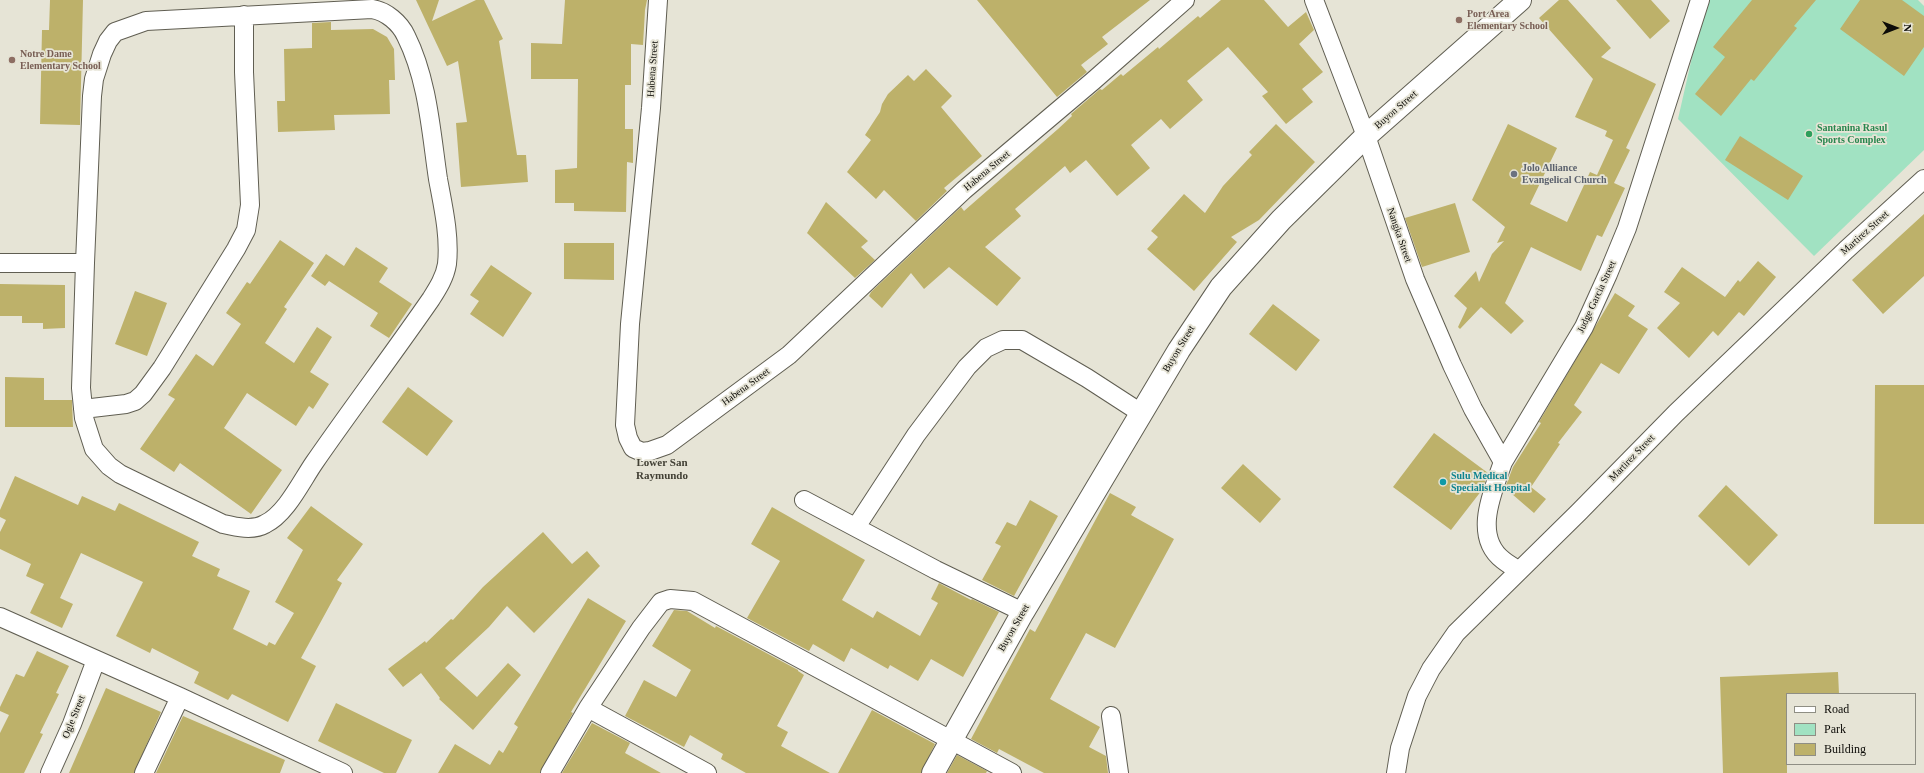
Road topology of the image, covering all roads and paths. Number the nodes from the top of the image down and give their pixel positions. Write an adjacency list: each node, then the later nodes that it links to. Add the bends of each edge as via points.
1 (658, 0): 2 (street, Habena Street, via 651,108 630,324 625,425 633,448 642,452 650,452 667,445 789,355 964,190)
2 (1185, 0)
3 (1314, 0): 7 (street, Nangka Street)
4 (1520, 0): 7 (main road, Buyon Street)
5 (1700, 0): 13 (street, Judge Garcia Street, via 1627,228 1608,274 1584,327)
6 (244, 15): 10 (street, via 146,21 115,32 108,41 98,65 92,96); 11 (street, via 250,205 246,230 143,394 126,404); 11 (street, via 372,9 382,10 402,29 421,76 435,156 447,254 442,282 295,493 271,521 264,525 250,527 223,524 120,474 100,458 94,449 86,427)
7 (1366, 136): 12 (main road, Buyon Street, via 1281,220 1221,287 1190,331); 13 (street, Nangka Street, via 1415,279 1473,409)
8 (1924, 179): 16 (street, Martirez Street, via 1682,407)
9 (0, 263): 10 (street)
10 (85, 263): 11 (street)
11 (83, 408)
12 (1141, 413): 15 (street, via 1088,378 1022,340 1003,340 986,348 967,367 916,435); 17 (main road, Buyon Street)
13 (1503, 462): 16 (street, Judge Garcia Street, via 1488,510 1486,529 1502,560)
14 (804, 500): 15 (street)
15 (856, 527): 17 (street, via 936,570)
16 (1518, 570): 32 (street, Martirez Street, via 1456,633 1431,668 1408,719)
17 (1023, 612): 23 (main road, Buyon Street)
18 (0, 617): 19 (street)
19 (96, 660): 20 (street); 24 (street, Ogle Street)
20 (180, 697): 25 (street); 26 (street)
21 (588, 708): 23 (street, via 661,602 680,599 693,601); 27 (street); 28 (street)
22 (1111, 716): 31 (street)
23 (952, 740): 29 (main road, Buyon Street); 30 (street)
24 (50, 773)
25 (144, 773)
26 (343, 773)
27 (550, 773)
28 (707, 773)
29 (933, 773)
30 (1012, 773)
31 (1119, 773)
32 (1396, 773)

